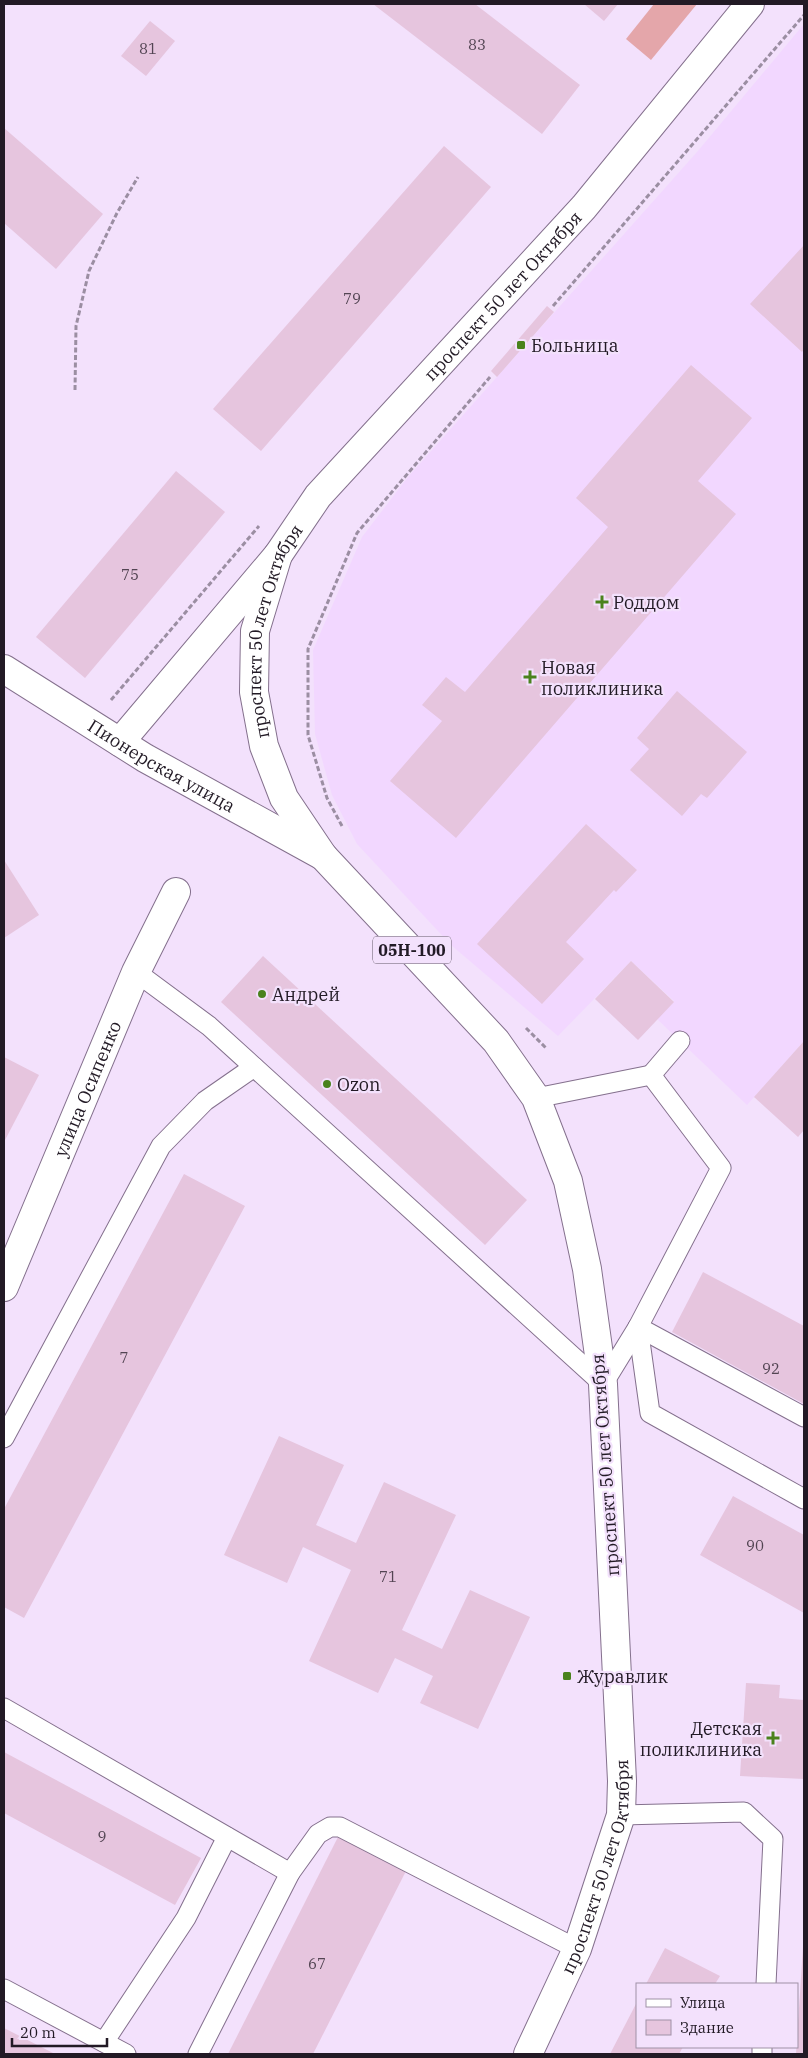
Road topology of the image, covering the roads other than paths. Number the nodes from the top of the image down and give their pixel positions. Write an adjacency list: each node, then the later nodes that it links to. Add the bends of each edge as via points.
1 (750, 4): 2 (main road, проспект 50 лет Октября / 05Н-100, via 584,207 318,496)
2 (278, 555): 4 (main road); 5 (main road, проспект 50 лет Октября / 05Н-100, via 255,632 254,692 264,746 284,798)
3 (4, 670): 4 (main road, Пионерская улица)
4 (120, 742): 5 (main road, Пионерская улица)
5 (323, 856): 11 (main road, проспект 50 лет Октября / 05Н-100, via 496,1041)
6 (176, 892): 7 (main road, улица Осипенко)
7 (136, 972): 9 (lane, via 209,1026); 12 (main road, улица Осипенко)
8 (680, 1042): 10 (lane)
9 (254, 1067): 14 (lane); 16 (lane, via 205,1101 161,1146)
10 (651, 1075): 11 (lane); 13 (lane, via 721,1168)
11 (536, 1098): 14 (main road, проспект 50 лет Октября / 05Н-100, via 568,1181)
12 (4, 1288)
13 (638, 1327): 14 (lane); 15 (lane); 17 (lane, via 650,1413)
14 (604, 1384): 19 (main road, проспект 50 лет Октября / 05Н-100, via 621,1771)
15 (804, 1417)
16 (4, 1438)
17 (804, 1499)
18 (4, 1708): 20 (lane)
19 (620, 1815): 22 (main road, проспект 50 лет Октября / 05Н-100); 23 (lane, via 744,1812 773,1839)
20 (226, 1837): 21 (lane); 25 (lane, via 186,1918)
21 (290, 1873): 22 (lane, via 318,1834 330,1827 340,1827); 27 (lane)
22 (577, 1949): 28 (main road, проспект 50 лет Октября / 05Н-100)
23 (766, 1983)
24 (4, 1989): 25 (lane)
25 (104, 2042): 26 (lane)
26 (126, 2054)
27 (198, 2054)
28 (528, 2054)

